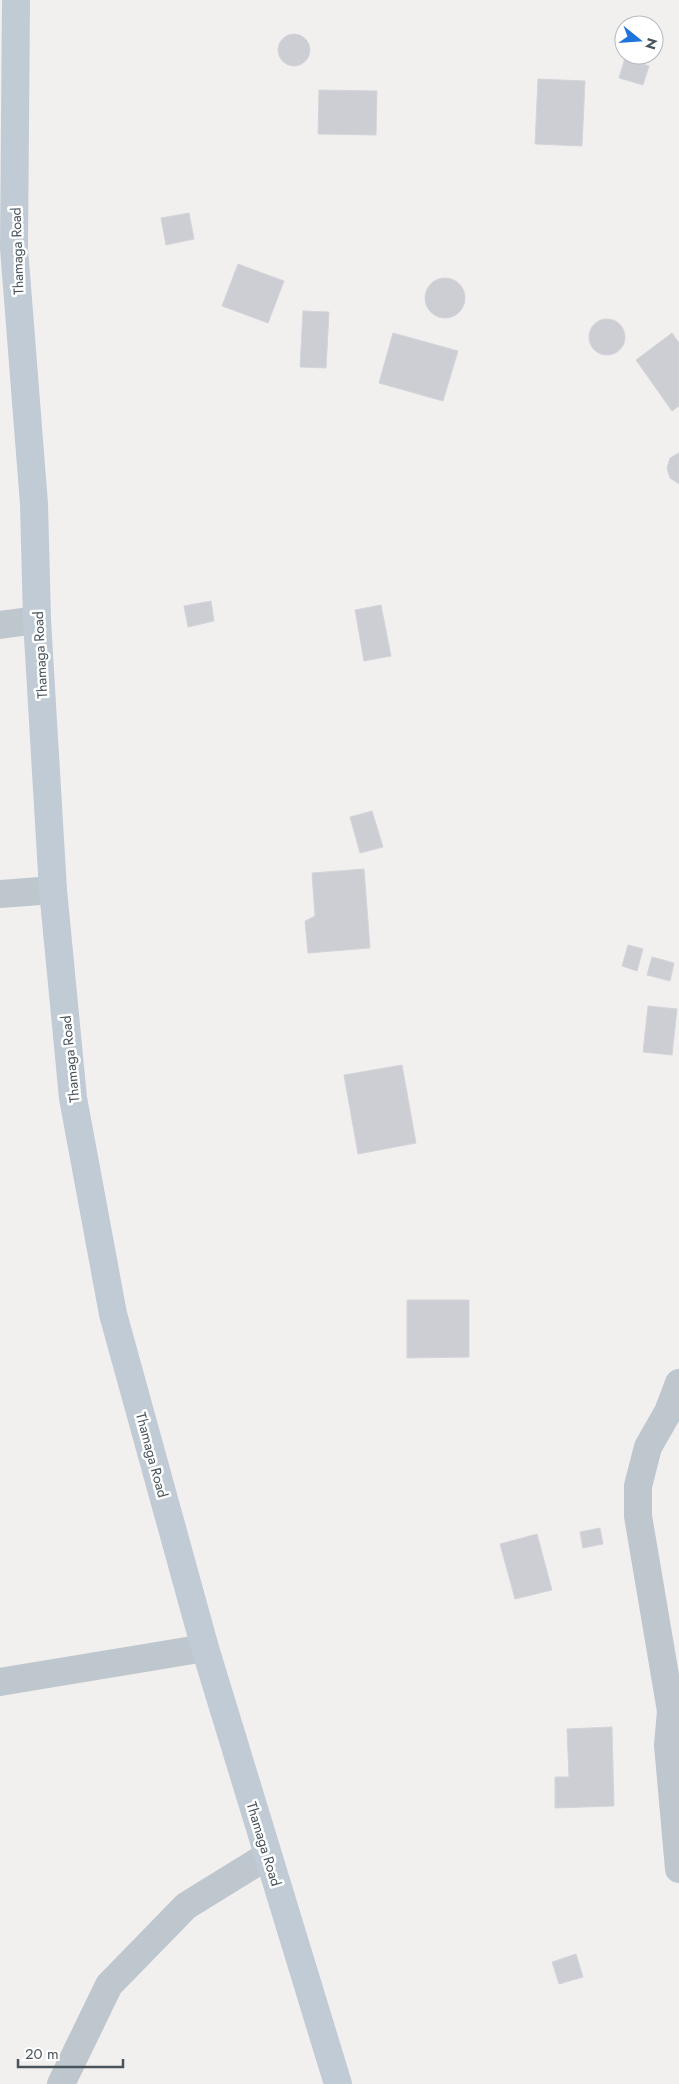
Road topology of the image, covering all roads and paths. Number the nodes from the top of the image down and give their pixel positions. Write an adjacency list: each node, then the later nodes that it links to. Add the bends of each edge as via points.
1 (16, 0): 2 (main road, Thamaga Road, via 14,248 34,504)
2 (37, 620): 3 (street); 4 (main road, Thamaga Road)
3 (0, 625)
4 (53, 890): 5 (street); 7 (main road, Thamaga Road, via 73,1098 113,1314)
5 (0, 894)
6 (679, 1382): 9 (street, via 668,1412 648,1447 638,1486 638,1516)
7 (205, 1648): 8 (street); 10 (main road, Thamaga Road)
8 (0, 1682)
9 (675, 1706): 11 (street, via 668,1745)
10 (267, 1856): 12 (street, via 186,1906 109,1985); 13 (main road, Thamaga Road)
11 (679, 1869)
12 (61, 2084)
13 (338, 2084)

